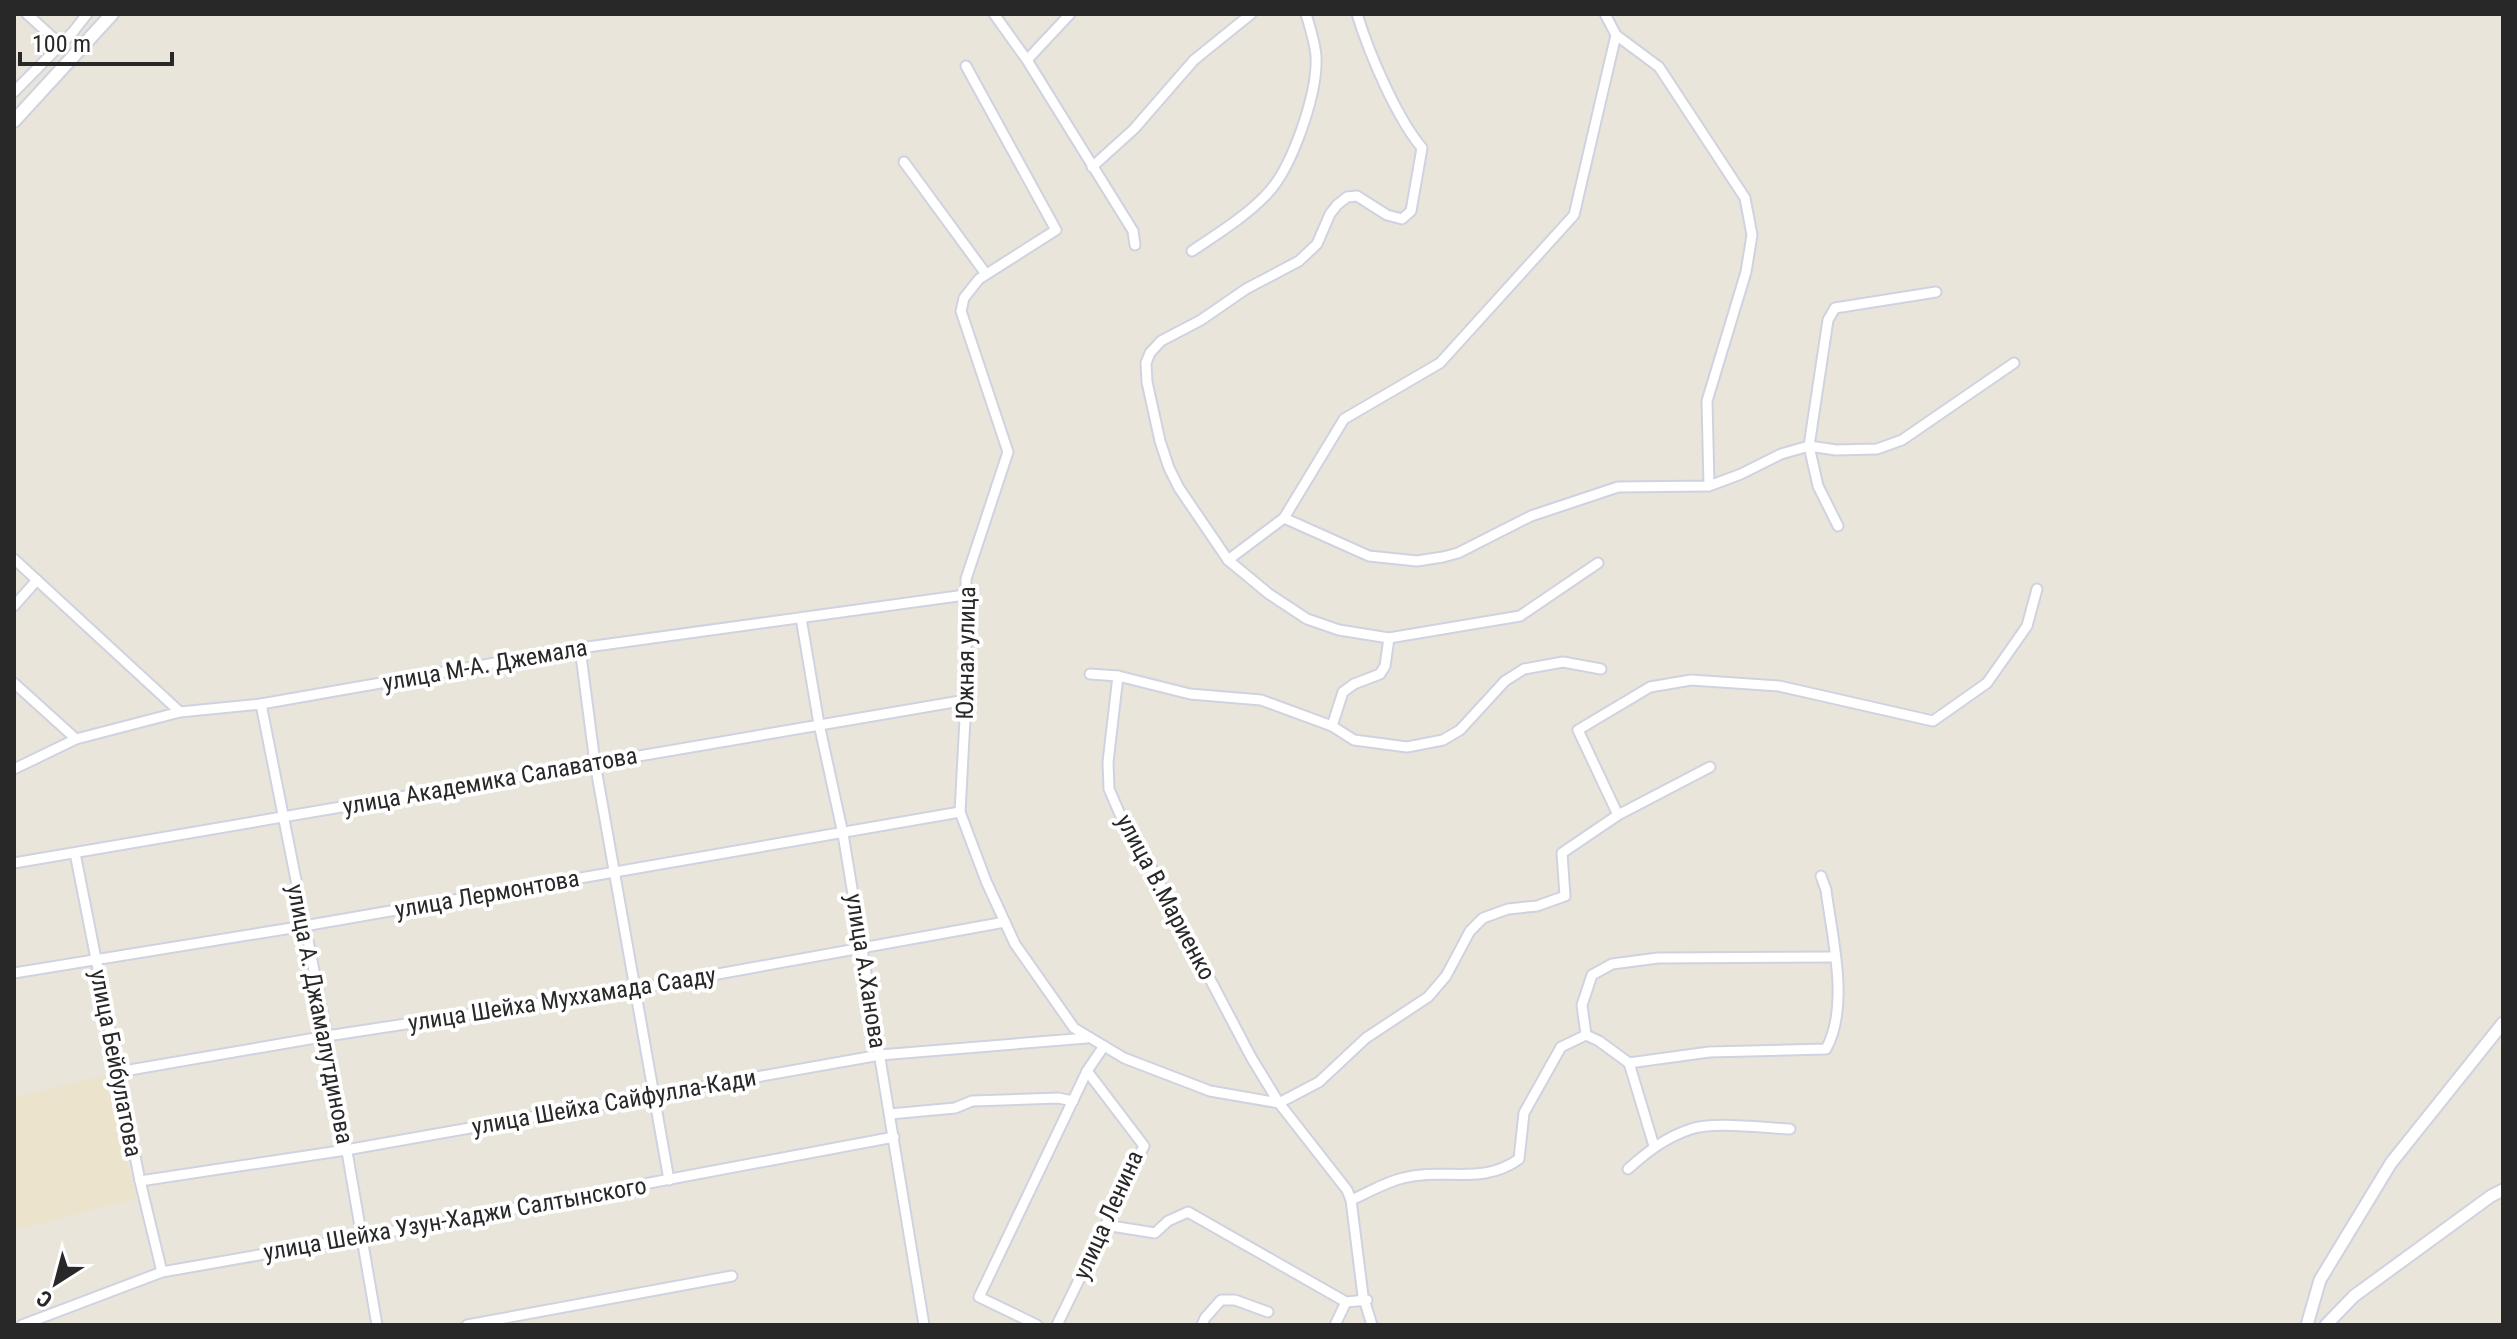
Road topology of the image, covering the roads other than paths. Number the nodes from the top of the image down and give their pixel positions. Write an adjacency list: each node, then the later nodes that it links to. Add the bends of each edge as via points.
1 (27, 14): 11 (street)
2 (87, 14): 11 (street)
3 (112, 14): 15 (main road)
4 (994, 14): 12 (street)
5 (1070, 14): 12 (street)
6 (1251, 14): 17 (street, via 1194,60 1134,129)
7 (1306, 14): 19 (street, via 1316,55 1314,87 1290,159 1266,196)
8 (1357, 14): 28 (street, via 1409,133 1422,148 1411,211 1402,219 1357,196 1347,197 1330,214 1317,244 1299,261 1161,341 1146,363 1169,468)
9 (1605, 14): 10 (street)
10 (1616, 35): 24 (street, via 1659,67 1745,198 1752,235 1746,272 1707,401); 25 (street, via 1574,215 1440,363 1344,419)
11 (60, 44): 14 (street)
12 (1027, 60): 17 (street)
13 (966, 66): 20 (street, Южная улица, via 1056,230)
14 (14, 92)
15 (14, 121)
16 (904, 162): 20 (street)
17 (1092, 167): 18 (street, via 1133,231)
18 (1135, 245)
19 (1192, 251)
20 (986, 274): 32 (street, Южная улица, via 964,298 961,311 1008,452)
21 (1936, 292): 23 (street, via 1835,308 1828,320)
22 (2014, 363): 23 (street, via 1902,440 1877,449)
23 (1809, 446): 24 (street); 26 (street, via 1818,486)
24 (1709, 486): 25 (street, via 1618,487 1531,516 1458,553 1417,561 1369,556)
25 (1284, 518): 28 (street)
26 (1838, 526)
27 (14, 559): 30 (street)
28 (1228, 560): 35 (street, via 1307,619)
29 (1598, 563): 35 (street, via 1520,616)
30 (37, 580): 33 (street); 43 (street)
31 (2037, 589): 51 (street, via 2027,626 1987,683 1933,721 1779,686 1691,680 1650,687 1578,730)
32 (965, 595): 34 (street, улица М-А. Джемала); 41 (street, Южная улица)
33 (14, 606)
34 (801, 618): 36 (street, улица М-А. Джемала); 44 (street, улица А.Ханова)
35 (1389, 638): 45 (street, via 1380,674 1343,692)
36 (580, 648): 42 (street, улица М-А. Джемала); 47 (street)
37 (1601, 669): 45 (street, via 1563,662 1524,669 1505,681 1460,730 1429,745 1354,740)
38 (1090, 674): 39 (street)
39 (1118, 676): 45 (street, via 1190,694 1261,700); 76 (street, улица В.Мариенко, via 1109,789)
40 (14, 683): 46 (street)
41 (966, 700): 44 (street, улица Академика Салаватова); 50 (street, Южная улица)
42 (261, 704): 43 (street, улица М-А. Джемала); 52 (street, улица А. Джамалутдинова)
43 (180, 712): 46 (street, улица М-А. Джемала)
44 (819, 724): 47 (street, улица Академика Салаватова); 53 (street, улица А.Ханова)
45 (1332, 726)
46 (76, 739): 49 (street, улица М-А. Джемала)
47 (595, 763): 52 (street, улица Академика Салаватова); 56 (street)
48 (1710, 767): 51 (street)
49 (14, 769)
50 (960, 812): 53 (street, улица Лермонтова); 58 (street, Южная улица)
51 (1618, 815): 76 (street, via 1562,853 1565,896 1483,918 1428,997 1366,1038 1319,1082)
52 (283, 817): 54 (street, улица Академика Салаватова); 59 (street, улица А. Джамалутдинова)
53 (843, 834): 56 (street, улица Лермонтова); 60 (street, улица А.Ханова)
54 (75, 853): 55 (street, улица Академика Салаватова); 62 (street, улица Бейбулатова)
55 (14, 863)
56 (615, 873): 59 (street, улица Лермонтова); 64 (street)
57 (1821, 876): 61 (street)
58 (1005, 922): 60 (street, улица Шейха Муххамада Сааду); 68 (street, Южная улица, via 1074,1028)
59 (304, 926): 62 (street, улица Лермонтова); 67 (street, улица А. Джамалутдинова)
60 (862, 948): 64 (street, улица Шейха Муххамада Сааду); 70 (street, улица А.Ханова)
61 (1835, 957): 66 (street, via 1658,958 1612,964 1592,975 1582,1005); 71 (street, via 1840,984 1826,1049 1709,1052)
62 (96, 960): 63 (street, улица Лермонтова); 73 (street, улица Бейбулатова)
63 (14, 973)
64 (635, 989): 67 (street, улица Шейха Муххамада Сааду); 74 (street)
65 (2503, 1023): 103 (street, via 2391,1163 2320,1280)
66 (1586, 1035): 71 (street); 86 (street, via 1561,1047 1524,1113 1519,1159 1505,1169 1404,1177)
67 (327, 1036): 73 (street, улица Шейха Муххамада Сааду); 81 (street, улица А. Джамалутдинова)
68 (1091, 1038): 69 (street, Южная улица); 70 (street, улица Шейха Сайфулла-Кади)
69 (1104, 1046): 72 (street); 76 (street, Южная улица, via 1210,1091)
70 (880, 1055): 74 (street, улица Шейха Сайфулла-Кади); 77 (street, улица А.Ханова)
71 (1629, 1063): 80 (street)
72 (1087, 1071): 75 (street); 87 (street, улица Ленина, via 1144,1146)
73 (118, 1072): 84 (street, улица Бейбулатова)
74 (654, 1095): 81 (street, улица Шейха Сайфулла-Кади); 83 (street)
75 (1073, 1101): 77 (street, via 972,1101 955,1108); 98 (street, via 979,1297)
76 (1279, 1103): 86 (street, улица В.Мариенко)
77 (890, 1114): 79 (street, улица А.Ханова)
78 (1790, 1129): 80 (street, via 1693,1128)
79 (894, 1137): 83 (street, улица Шейха Узун-Хаджи Салтынского); 97 (street, улица А.Ханова)
80 (1654, 1146): 82 (street)
81 (346, 1150): 84 (street, улица Шейха Сайфулла-Кади); 88 (street, улица А. Джамалутдинова)
82 (1628, 1169)
83 (669, 1180): 88 (street, улица Шейха Узун-Хаджи Салтынского)
84 (140, 1181): 89 (street, улица Бейбулатова)
85 (2503, 1190): 104 (street, via 2354,1296)
86 (1351, 1200): 91 (street)
87 (1105, 1225): 92 (street, via 1155,1233 1188,1212); 99 (street, улица Ленина)
88 (362, 1237): 89 (street, улица Шейха Узун-Хаджи Салтынского); 95 (street, улица А. Джамалутдинова)
89 (162, 1272): 94 (street, улица Шейха Узун-Хаджи Салтынского)
90 (732, 1276): 96 (street)
91 (1366, 1300): 92 (street); 102 (street)
92 (1346, 1302): 101 (street)
93 (1268, 1312): 100 (street, via 1221,1300)
94 (22, 1325)
95 (377, 1325)
96 (467, 1325)
97 (924, 1325)
98 (1037, 1325)
99 (1057, 1325)
100 (1202, 1325)
101 (1335, 1325)
102 (1372, 1325)
103 (2307, 1325)
104 (2326, 1325)

